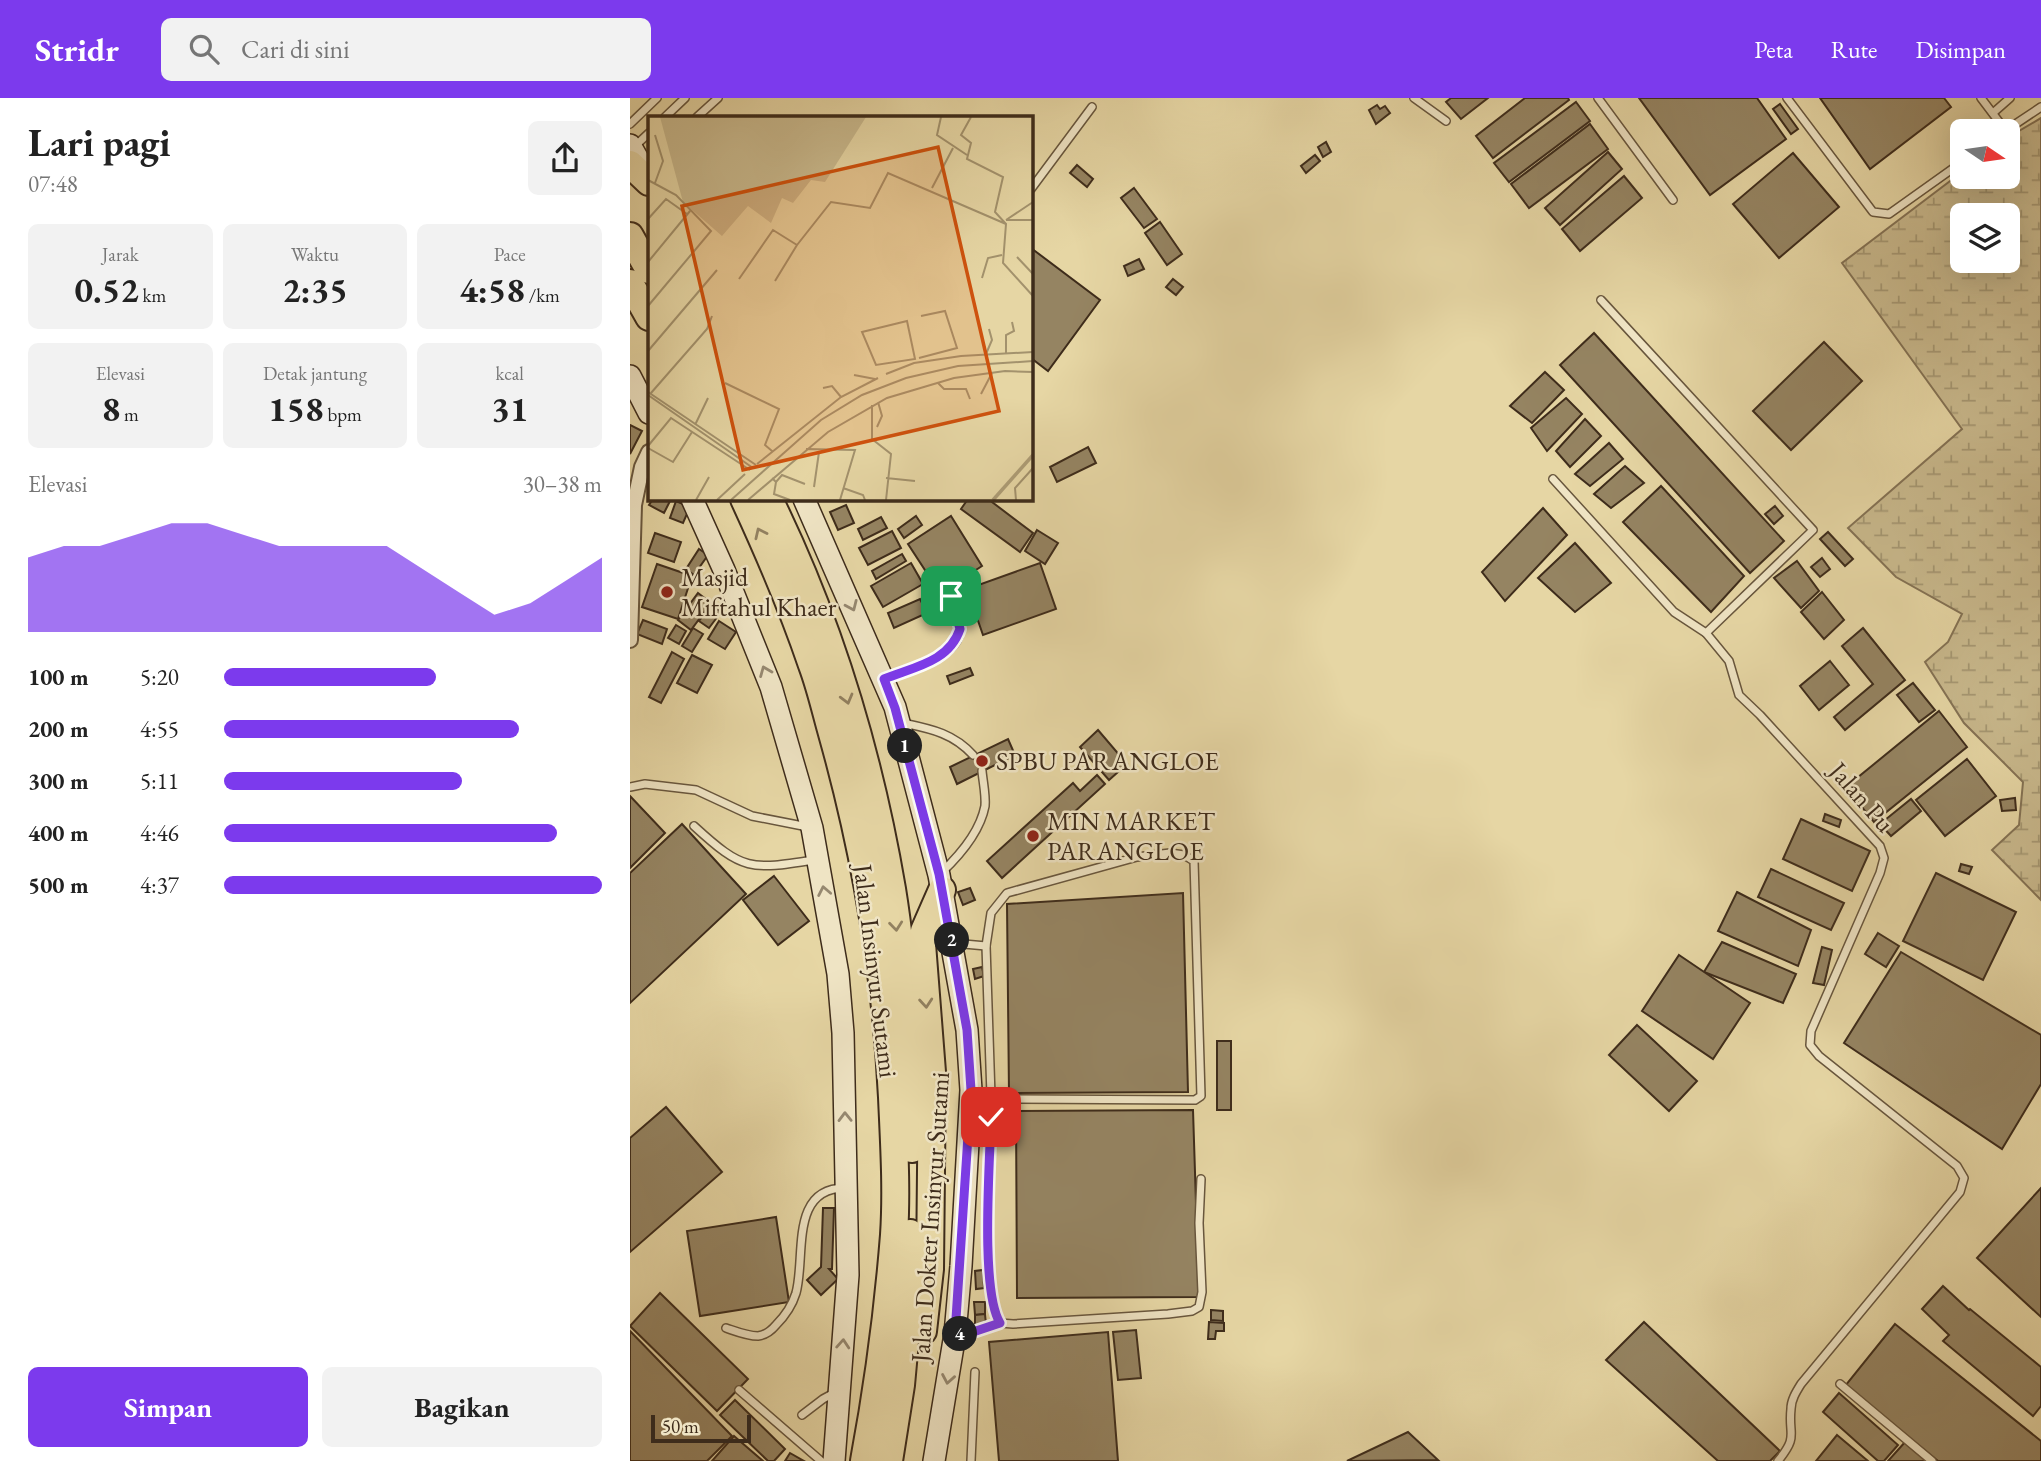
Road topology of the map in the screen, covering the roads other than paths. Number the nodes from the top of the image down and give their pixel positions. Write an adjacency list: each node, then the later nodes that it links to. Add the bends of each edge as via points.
1 (657, 98): 17 (lane)
2 (685, 98): 12 (lane)
3 (718, 98): 13 (lane)
4 (1414, 98): 15 (lane)
5 (1598, 98): 22 (lane)
6 (1787, 98): 20 (lane, via 1873,212 1889,214)
7 (1981, 98): 11 (lane)
8 (2010, 98): 11 (lane)
9 (1092, 107): 21 (lane)
10 (2041, 107): 16 (lane)
11 (1993, 113): 14 (lane)
12 (666, 116)
13 (698, 116)
14 (1997, 119)
15 (1446, 121)
16 (2020, 121)
17 (630, 124)
18 (648, 136): 19 (lane)
19 (640, 164)
20 (1950, 171)
21 (1032, 188)
22 (1673, 200)
23 (630, 236): 24 (highway)
24 (648, 268)
25 (630, 283): 27 (highway)
26 (1601, 300): 38 (lane, via 1813,530)
27 (648, 315)
28 (630, 376): 29 (street)
29 (648, 411)
30 (648, 454): 36 (street)
31 (1553, 479): 38 (lane, via 1675,612)
32 (692, 500): 47 (street, one-way to 32, via 771,687)
33 (744, 500): 44 (highway, Jalan Insinyur Sutami, one-way to 33)
34 (770, 500): 44 (highway, Jalan Insinyur Sutami, one-way to 44, via 794,549 841,674)
35 (804, 500): 40 (street, Jalan Dokter Insinyur Sutami, one-way to 40)
36 (632, 505): 39 (street)
37 (951, 596): 40 (lane, via 960,629 952,647 944,655)
38 (1706, 633): 70 (lane, Jalan Pu, via 1729,661 1739,695 1880,846 1884,858 1811,1031 1810,1045 1957,1166 1964,1178 1960,1192 1801,1384 1790,1411 1793,1436)
39 (630, 640)
40 (884, 679): 41 (street, Jalan Dokter Insinyur Sutami)
41 (899, 722): 42 (lane, via 948,735); 49 (street, Jalan Dokter Insinyur Sutami)
42 (973, 755)
43 (982, 771): 49 (lane, via 985,805 979,822)
44 (858, 785): 65 (highway, Jalan Insinyur Sutami, via 888,1032 895,1162 888,1295); 66 (highway, Jalan Insinyur Sutami, one-way to 66, via 892,890 905,1007 912,1156 908,1308)
45 (630, 787): 47 (lane, via 645,784 696,790 752,816)
46 (694, 826): 48 (lane, via 725,855 741,863 777,867)
47 (812, 828): 48 (street)
48 (818, 859): 54 (street, one-way to 48, via 843,1033)
49 (941, 882): 50 (street, Jalan Dokter Insinyur Sutami); 67 (highway, one-way to 67, via 922,944 932,1072 930,1269)
50 (953, 943): 51 (lane); 57 (street, Jalan Dokter Insinyur Sutami, via 971,1090)
51 (986, 946): 51 (lane, via 991,913 1007,892 1137,857 1170,853 1194,861 1200,1096 1195,1100 996,1100 992,1096)
52 (991, 1117): 55 (lane, via 988,1244 993,1312)
53 (1201, 1179): 55 (lane, via 1199,1307 1168,1314)
54 (845, 1188): 56 (lane, via 831,1188 808,1209 796,1292 781,1320 769,1333 758,1336); 61 (street, one-way to 54, via 848,1275)
55 (1000, 1323): 57 (lane)
56 (726, 1328)
57 (955, 1334): 68 (street, Jalan Dokter Insinyur Sutami, one-way to 68)
58 (975, 1372): 69 (lane)
59 (1840, 1384): 71 (lane)
60 (739, 1390): 63 (lane)
61 (839, 1390): 62 (lane); 64 (street)
62 (802, 1415)
63 (821, 1461)
64 (834, 1461)
65 (864, 1461)
66 (889, 1461)
67 (905, 1461)
68 (934, 1461)
69 (971, 1461)
70 (1778, 1461)
71 (1932, 1461)

